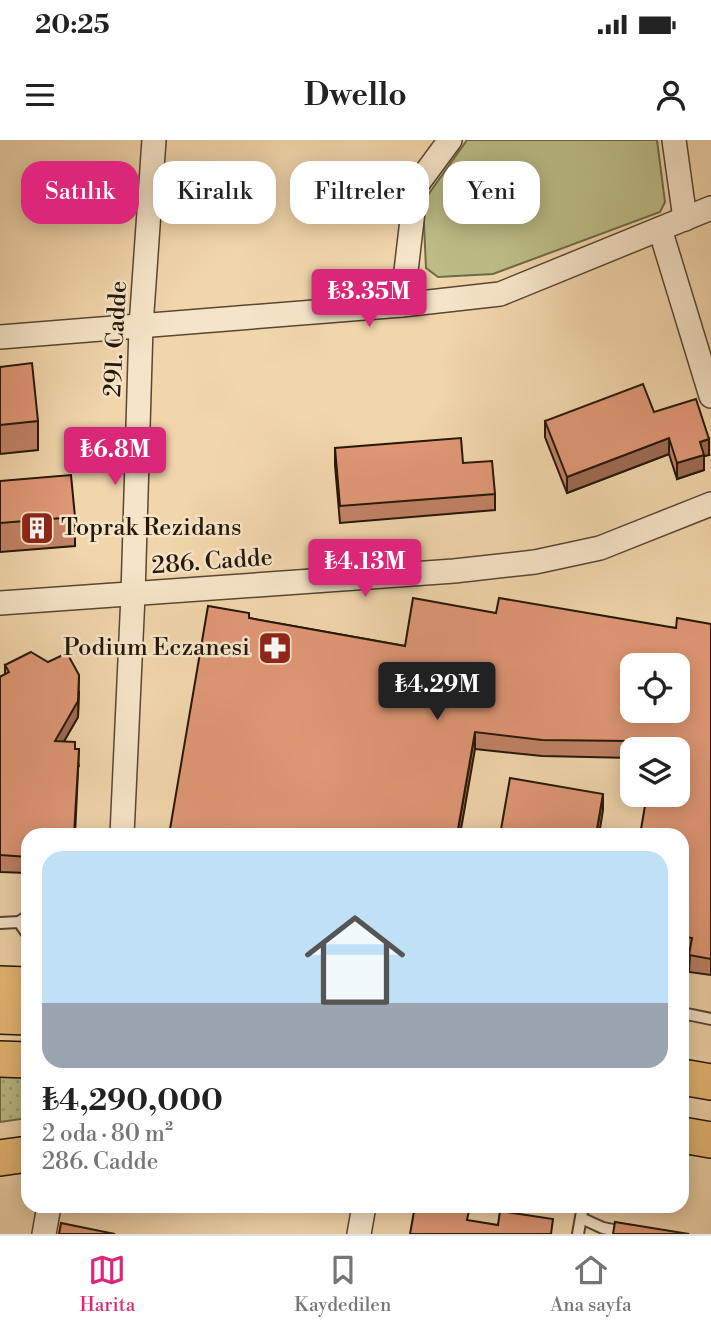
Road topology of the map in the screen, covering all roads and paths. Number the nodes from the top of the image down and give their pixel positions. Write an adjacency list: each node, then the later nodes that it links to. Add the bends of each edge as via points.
1 (154, 140): 8 (street, 291. Cadde)
2 (450, 140): 7 (street, via 416,186)
3 (674, 140): 5 (street)
4 (711, 208): 5 (street)
5 (685, 219): 6 (street)
6 (660, 229): 7 (street, via 499,294); 10 (street)
7 (402, 304): 8 (street)
8 (141, 326): 9 (street); 12 (street, 291. Cadde)
9 (0, 337)
10 (711, 396)
11 (711, 504): 12 (street, 286. Cadde, via 600,548 535,562)
12 (133, 594): 13 (street, 286. Cadde); 14 (street, 291. Cadde)
13 (0, 603)
14 (125, 828)
15 (21, 920): 16 (lane)
16 (0, 923)
17 (0, 984): 18 (main road)
18 (21, 985)
19 (689, 1014): 22 (lane)
20 (0, 1016): 21 (main road)
21 (21, 1017)
22 (711, 1019)
23 (0, 1059): 24 (main road)
24 (21, 1060)
25 (689, 1078): 26 (main road)
26 (711, 1082)
27 (21, 1132): 28 (main road)
28 (0, 1135)
29 (689, 1136): 30 (main road)
30 (711, 1140)
31 (21, 1155): 32 (main road)
32 (0, 1158)
33 (48, 1213): 38 (street)
34 (363, 1213): 39 (street)
35 (582, 1213): 36 (lane)
36 (581, 1218): 37 (lane); 40 (lane)
37 (593, 1229): 41 (lane)
38 (44, 1234)
39 (359, 1234)
40 (578, 1234)
41 (633, 1234)

